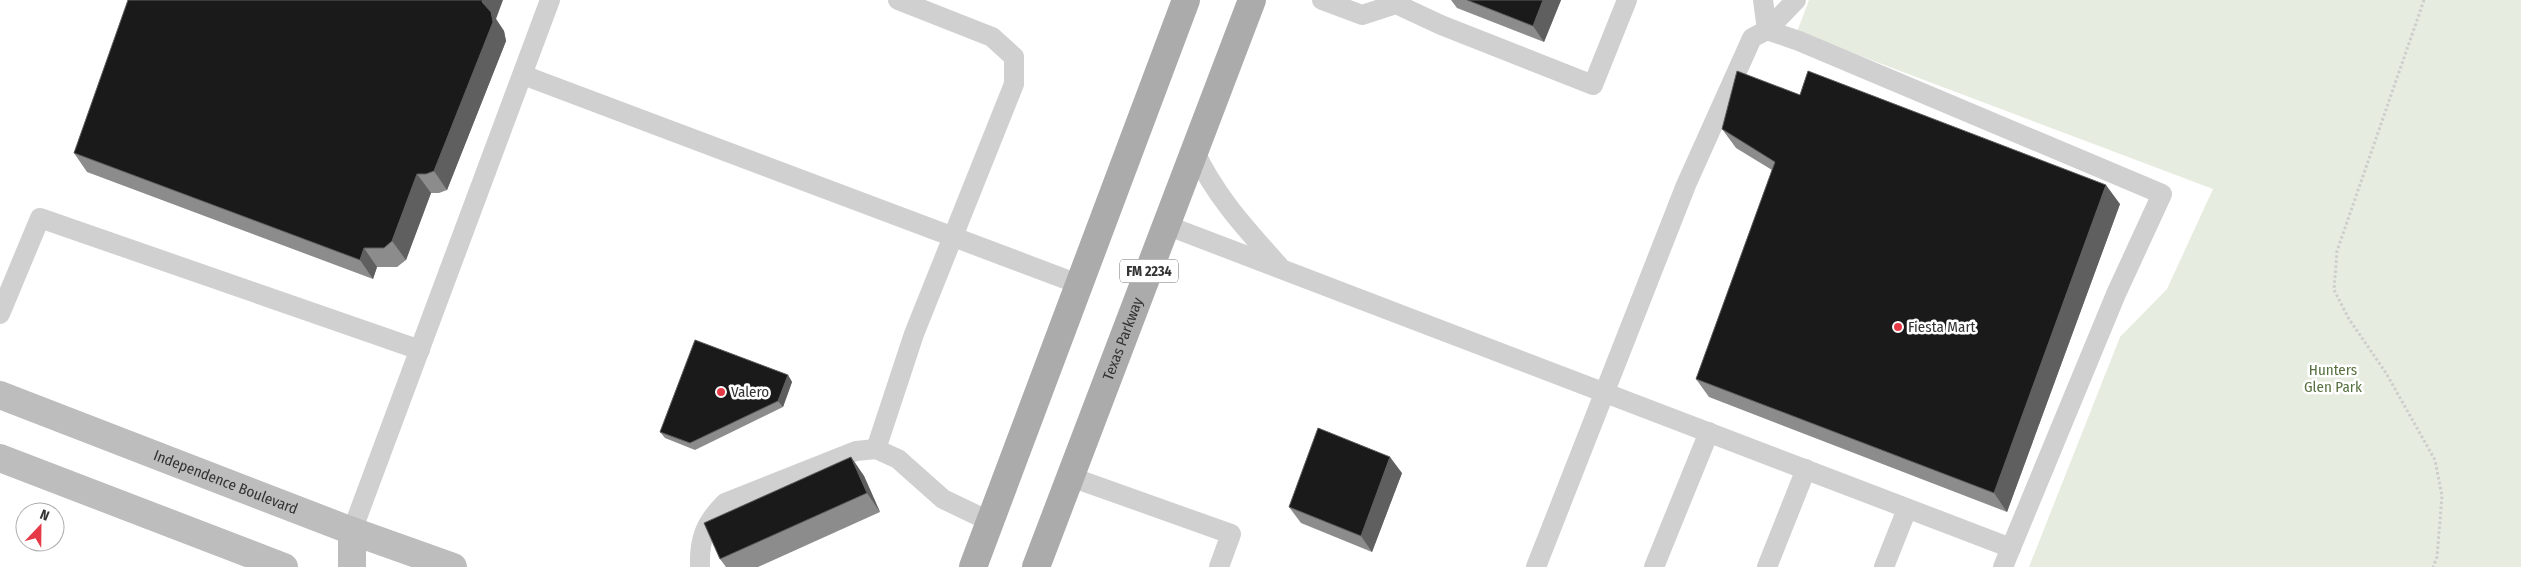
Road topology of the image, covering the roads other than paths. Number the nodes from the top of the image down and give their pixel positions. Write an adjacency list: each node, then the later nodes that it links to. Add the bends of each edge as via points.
1 (550, 0): 11 (lane)
2 (898, 0): 14 (lane, via 992,37 1014,57 1014,84)
3 (1186, 0): 16 (main road)
4 (1252, 0): 12 (main road, Texas Parkway / FM 2234)
5 (1322, 0): 9 (lane, via 1362,15)
6 (1628, 0): 9 (lane, via 1593,85 1441,25)
7 (1763, 0): 10 (lane)
8 (1796, 0): 10 (lane)
9 (1397, 2)
10 (1767, 30): 19 (lane, via 1752,38 1686,185); 29 (lane, via 2162,194 2116,294)
11 (523, 76): 14 (lane); 18 (lane)
12 (1194, 150): 13 (main road, Texas Parkway / FM 2234); 15 (lane, via 1207,178 1237,219)
13 (1166, 225): 15 (lane); 25 (main road, Texas Parkway / FM 2234)
14 (953, 237): 16 (lane); 22 (lane, via 914,334)
15 (1282, 269): 19 (lane)
16 (1081, 285): 27 (main road)
17 (0, 314): 18 (lane, via 40,218)
18 (420, 350): 28 (lane)
19 (1606, 392): 21 (lane); 37 (lane)
20 (0, 395): 28 (main road, Independence Boulevard)
21 (1709, 432): 24 (lane); 38 (lane)
22 (876, 449): 27 (lane, via 898,458 943,499); 33 (lane, via 856,451 725,503 710,518 700,548)
23 (0, 458): 30 (main road)
24 (1806, 469): 26 (lane); 39 (lane)
25 (1071, 477): 35 (main road, Texas Parkway / FM 2234); 36 (lane, via 1232,534)
26 (1907, 509): 29 (lane); 40 (lane)
27 (991, 522): 34 (main road)
28 (352, 531): 31 (main road); 32 (main road, Independence Boulevard)
29 (2011, 548): 41 (lane)
30 (284, 567)
31 (352, 567)
32 (453, 567)
33 (700, 567)
34 (973, 567)
35 (1036, 567)
36 (1219, 567)
37 (1536, 567)
38 (1654, 567)
39 (1767, 567)
40 (1884, 567)
41 (2003, 567)

